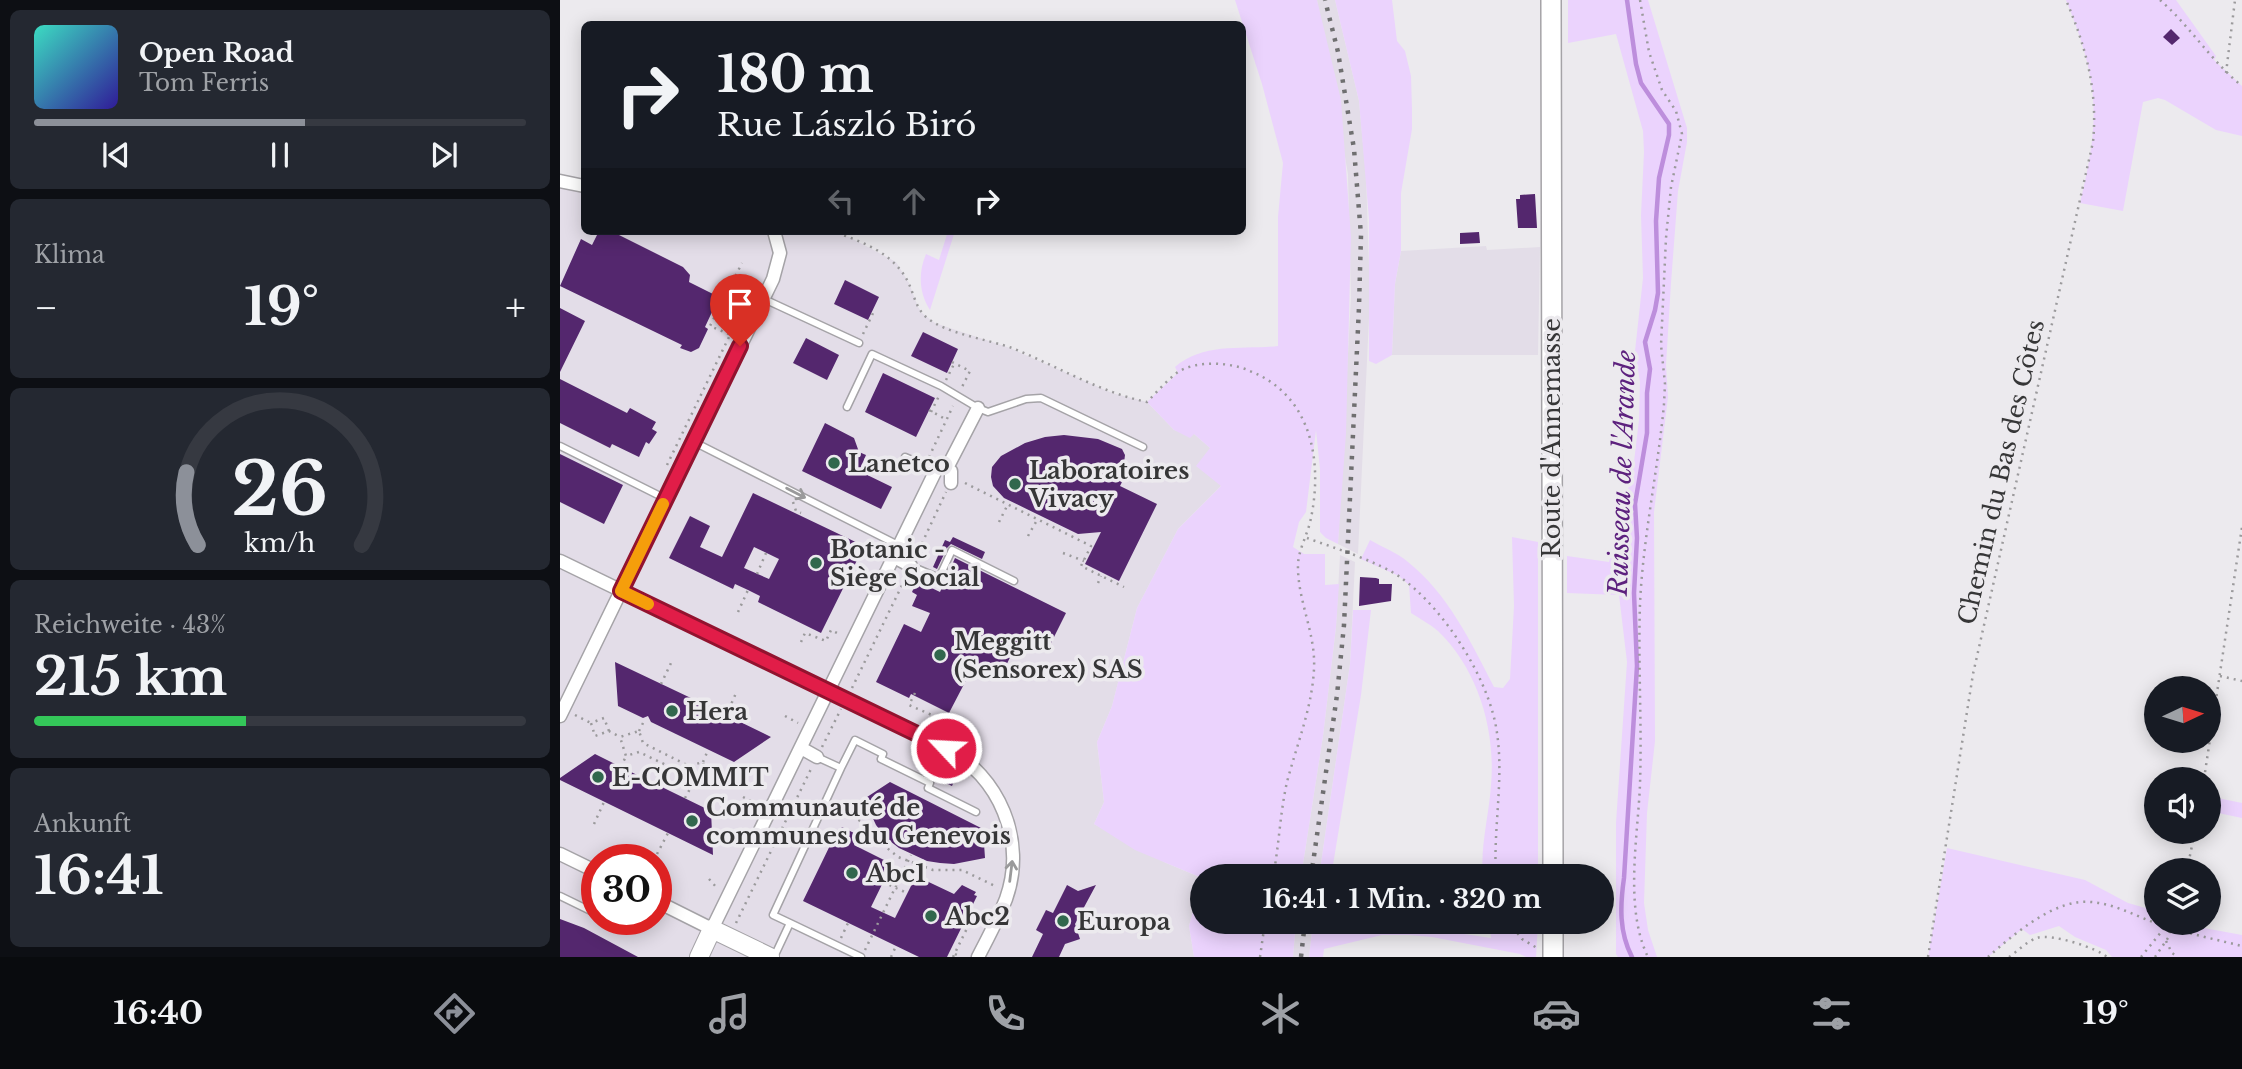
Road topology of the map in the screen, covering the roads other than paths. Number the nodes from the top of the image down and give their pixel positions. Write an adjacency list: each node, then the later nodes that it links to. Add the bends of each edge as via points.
1 (1551, 0): 28 (main road, Route d'Annemasse)
2 (560, 181): 3 (street)
3 (581, 185)
4 (776, 235): 5 (street, via 780,257)
5 (764, 299): 6 (lane); 9 (street)
6 (859, 343)
7 (847, 407): 8 (lane, via 872,354)
8 (978, 408): 11 (lane, via 996,411 1041,398); 13 (street)
9 (694, 442): 14 (street); 15 (lane, one-way to 15)
10 (560, 446): 14 (lane)
11 (1143, 447)
12 (905, 457): 13 (lane)
13 (942, 473): 15 (street)
14 (666, 499): 19 (street)
15 (897, 552): 17 (street); 20 (street)
16 (560, 561): 19 (street)
17 (911, 565): 18 (lane, via 939,578 952,550)
18 (1014, 581)
19 (621, 591): 20 (street); 21 (street)
20 (829, 692): 22 (street); 39 (street, one-way to 20, via 1008,892 1013,864 1009,827 990,785 946,748)
21 (563, 704)
22 (801, 748): 23 (street); 33 (street)
23 (817, 757): 24 (lane)
24 (841, 768): 25 (lane, via 855,740 883,754 881,760 930,783 928,788); 32 (lane, via 773,915)
25 (976, 812)
26 (560, 854): 27 (street)
27 (581, 864)
28 (1553, 864)
29 (560, 897): 30 (lane)
30 (581, 907)
31 (672, 909): 33 (street)
32 (790, 923): 37 (lane); 38 (lane)
33 (712, 929): 36 (street); 37 (street)
34 (1553, 934): 35 (main road)
35 (1553, 955)
36 (699, 957)
37 (772, 957)
38 (861, 957)
39 (978, 957)

